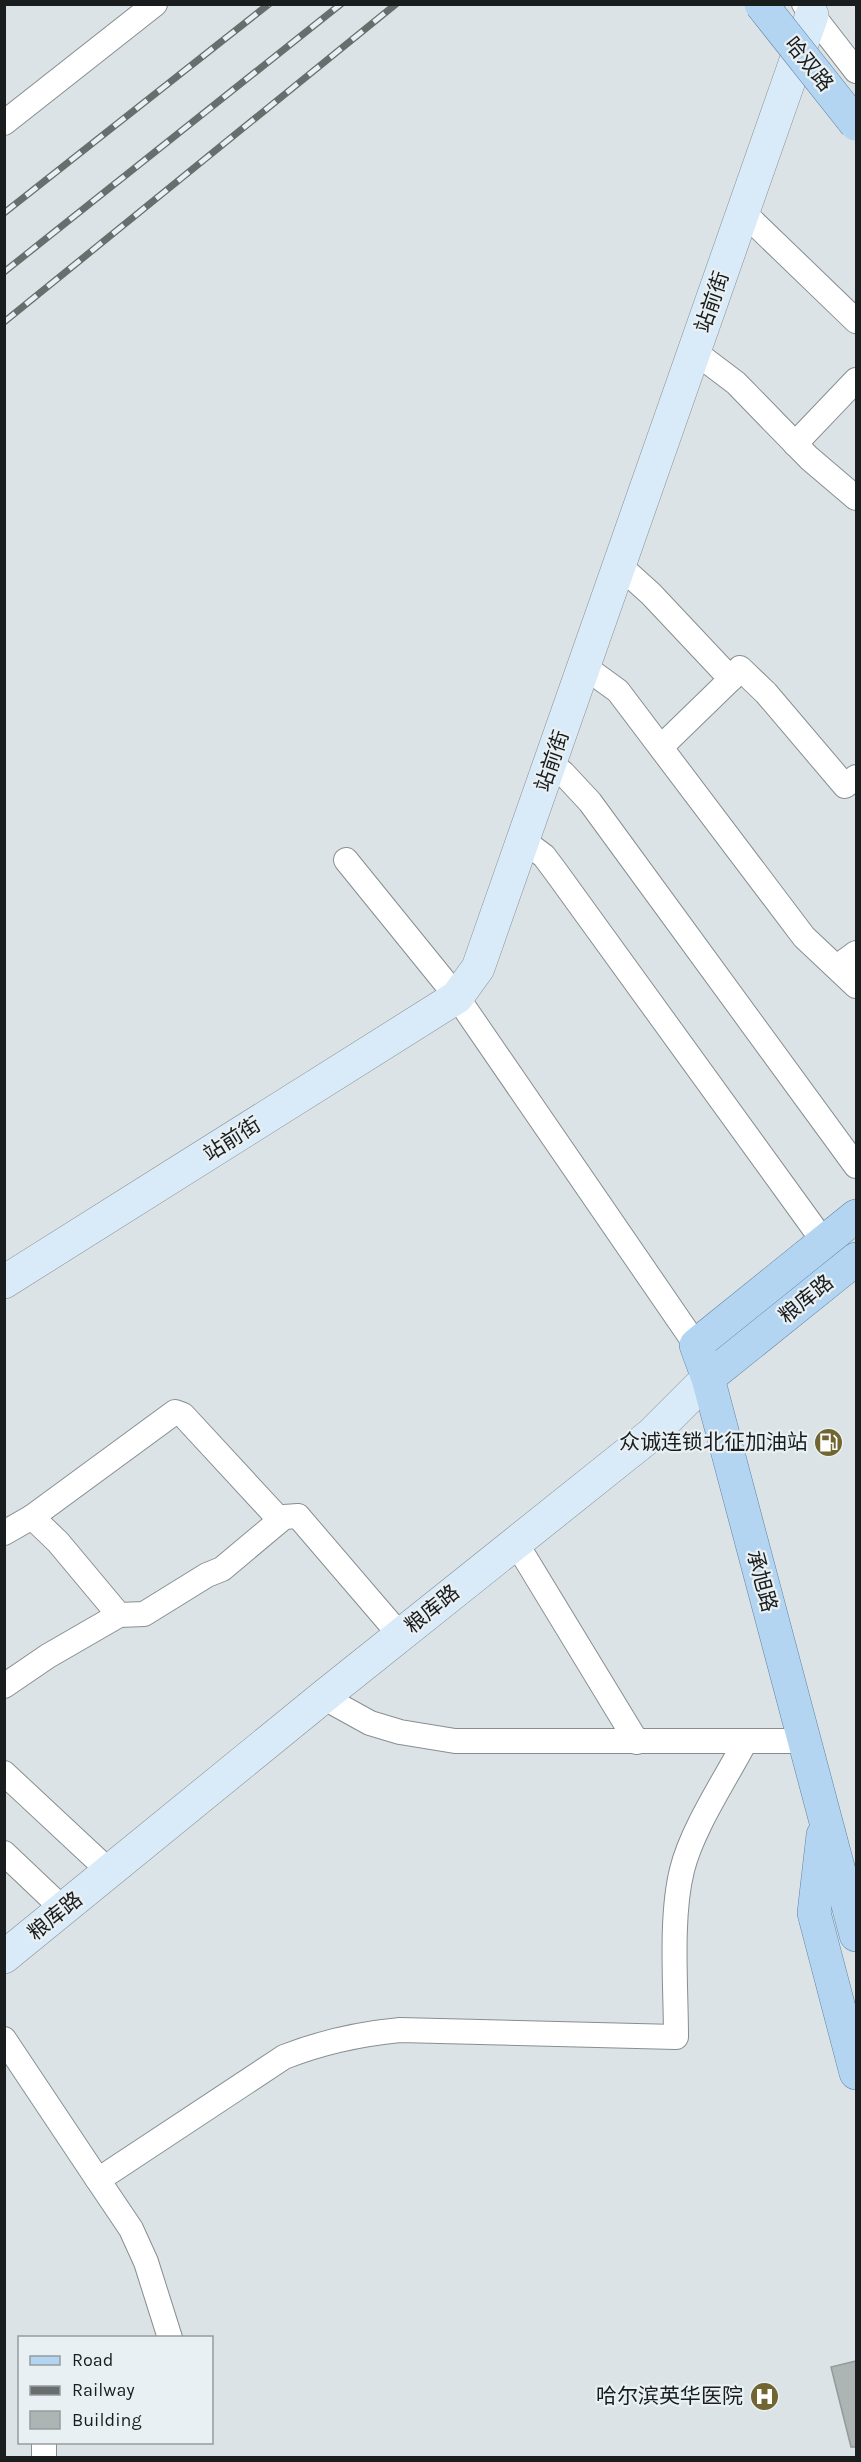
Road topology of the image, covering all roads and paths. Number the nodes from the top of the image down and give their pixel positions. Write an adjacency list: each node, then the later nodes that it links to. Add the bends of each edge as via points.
1 (155, 4): 5 (street)
2 (761, 4): 6 (main road, 哈双路, bridge)
3 (808, 10): 4 (street); 7 (street, 站前街)
4 (856, 71)
5 (4, 123)
6 (856, 124)
7 (743, 212): 8 (street); 9 (street, 站前街)
8 (856, 321)
9 (694, 352): 11 (street, via 736,383); 13 (street, 站前街)
10 (856, 380): 11 (street)
11 (795, 444): 12 (street)
12 (856, 498)
13 (620, 566): 14 (street, 站前街); 15 (street)
14 (585, 667): 16 (street, via 618,691); 17 (street, 站前街)
15 (731, 679): 16 (street); 18 (street, via 740,668 845,786)
16 (661, 747): 21 (street, via 804,937)
17 (551, 764): 19 (street, 站前街); 24 (street, via 590,802)
18 (856, 777)
19 (524, 840): 23 (street, 站前街, via 478,968); 26 (street, via 556,872)
20 (346, 860): 23 (street)
21 (847, 960): 22 (street)
22 (856, 986)
23 (458, 997): 28 (street, 站前街); 29 (street)
24 (856, 1166)
25 (856, 1216): 26 (main road, 粮库路)
26 (824, 1242): 29 (main road, 粮库路)
27 (856, 1259): 30 (main road, 粮库路)
28 (4, 1282)
29 (696, 1345): 30 (main road, 承旭路)
30 (708, 1378): 34 (street, 粮库路, via 652,1434); 39 (main road, 承旭路)
31 (32, 1517): 32 (street, via 176,1412); 33 (street); 35 (street)
32 (280, 1520): 35 (street, via 222,1569 144,1614); 36 (street, via 298,1516)
33 (4, 1533)
34 (516, 1543): 36 (street, 粮库路); 40 (street)
35 (119, 1615): 37 (street)
36 (400, 1635): 38 (street, 粮库路)
37 (4, 1686)
38 (323, 1697): 40 (street, via 370,1723 455,1742); 45 (street, 粮库路)
39 (804, 1741): 41 (street); 43 (main road, 承旭路)
40 (637, 1742): 41 (street)
41 (745, 1742): 51 (street, via 698,1830 682,1870 676,1907 676,2037 400,2030 318,2044 284,2057)
42 (4, 1773): 45 (street)
43 (824, 1818): 47 (main road, 承旭路); 50 (main road, 承旭路, via 814,1913)
44 (4, 1853): 46 (street)
45 (110, 1871): 46 (street, 粮库路)
46 (63, 1909): 48 (street, 粮库路)
47 (856, 1935)
48 (4, 1957)
49 (4, 2039): 51 (street)
50 (856, 2073)
51 (98, 2180): 52 (street, via 135,2237)
52 (170, 2336)

